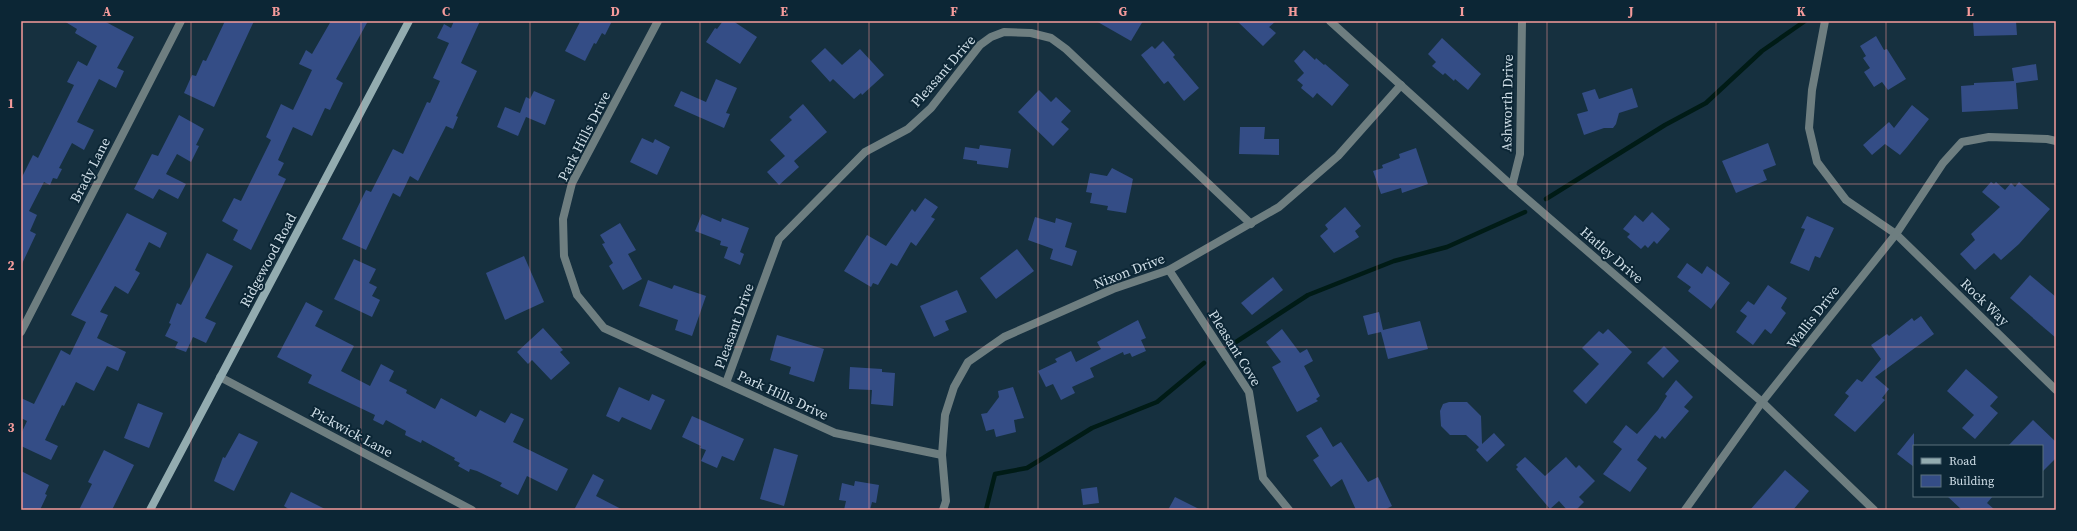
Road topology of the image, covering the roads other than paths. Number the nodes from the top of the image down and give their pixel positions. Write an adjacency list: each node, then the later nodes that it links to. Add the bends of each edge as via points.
1 (181, 21): 13 (street, Brady Lane)
2 (409, 21): 14 (street, Ridgewood Road)
3 (658, 21): 15 (street, Park Hills Drive, via 572,183 563,220 564,256 577,295 604,328)
4 (1330, 21): 7 (street, Hatley Drive)
5 (1522, 21): 9 (street, Ashworth Drive, via 1520,154)
6 (1825, 21): 11 (street, Rock Way, via 1812,90 1809,128 1817,162 1846,200)
7 (1401, 85): 9 (street, Hatley Drive); 10 (street, Nixon Drive, via 1338,156 1279,207)
8 (2056, 141): 11 (street, Wallis Drive, via 1989,137 1962,142 1942,163)
9 (1512, 186): 17 (street, Hatley Drive)
10 (1251, 224): 12 (street, Nixon Drive); 15 (street, Pleasant Drive, via 1066,49 1051,38 1031,33 1004,32 980,45 931,108 908,129 865,152 779,239)
11 (1896, 234): 16 (street, Rock Way); 17 (street, Wallis Drive)
12 (1169, 270): 18 (street, Nixon Drive, via 1113,289 1004,337 968,362 954,387 945,415); 22 (street, Pleasant Cove, via 1249,392 1263,478)
13 (21, 332)
14 (220, 377): 19 (street, Ridgewood Road); 20 (street, Pickwick Lane)
15 (726, 383): 18 (street, Park Hills Drive, via 835,433)
16 (2056, 390)
17 (1762, 402): 23 (street, Wallis Drive); 24 (street, Hatley Drive)
18 (942, 455): 21 (street, Nixon Drive, via 946,501)
19 (150, 510)
20 (472, 510)
21 (944, 510)
22 (1290, 510)
23 (1685, 510)
24 (1874, 510)

